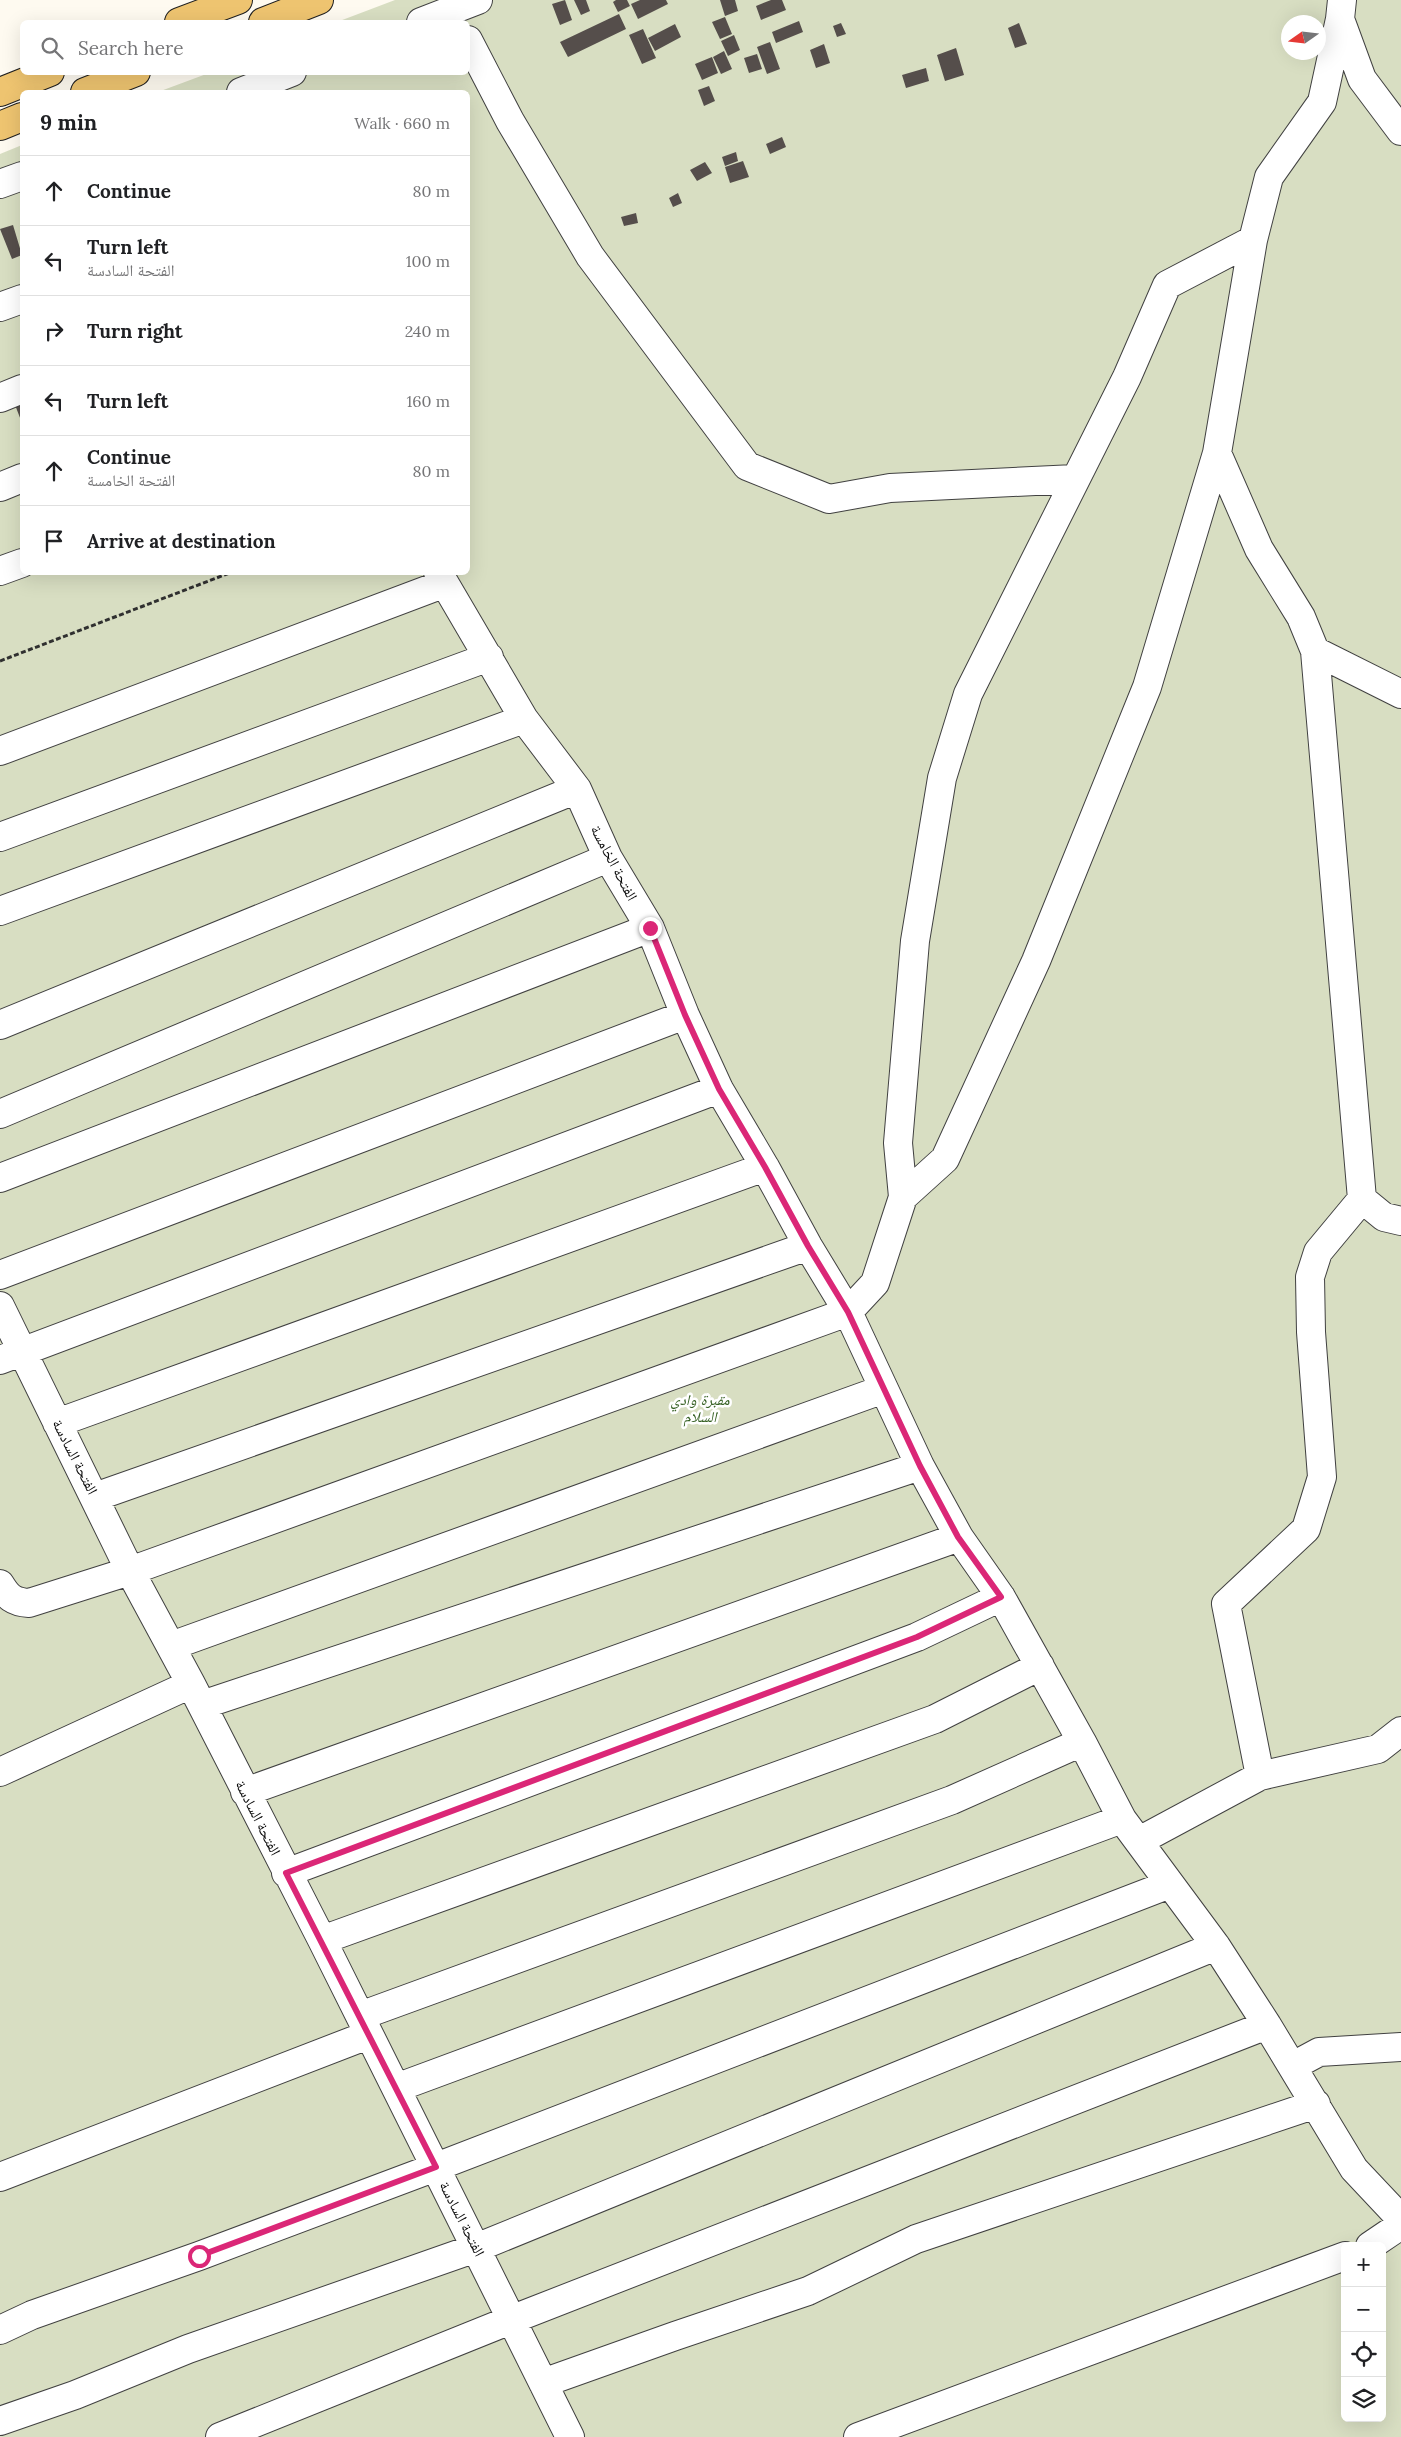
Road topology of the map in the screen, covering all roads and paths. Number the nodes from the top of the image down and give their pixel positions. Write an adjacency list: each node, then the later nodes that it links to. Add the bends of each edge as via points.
1 (238, 0): 6 (main road)
2 (319, 0): 7 (main road)
3 (478, 0): 5 (street)
4 (1341, 9): 18 (street, via 1362,79); 21 (street, via 1322,102 1269,178)
5 (455, 16): 8 (street)
6 (184, 20)
7 (268, 20)
8 (432, 20)
9 (470, 44): 28 (street, via 510,121 590,256 747,466 829,499 890,488)
10 (42, 75): 15 (main road)
11 (128, 75): 13 (main road)
12 (284, 75): 14 (street)
13 (90, 90)
14 (246, 90)
15 (0, 92)
16 (20, 118): 17 (main road)
17 (0, 126)
18 (1401, 131)
19 (20, 177): 20 (street)
20 (0, 184)
21 (1253, 240): 26 (street); 28 (street, via 1167,285 1127,377)
22 (20, 300): 23 (street)
23 (0, 307)
24 (20, 390): 25 (street)
25 (0, 398)
26 (1218, 453): 34 (street, via 1259,549 1301,617); 51 (street, via 1148,687 1036,961 944,1159)
27 (20, 479): 29 (street)
28 (1075, 479): 51 (street, via 968,694 942,778 915,941 898,1143)
29 (0, 487)
30 (20, 564): 31 (street)
31 (0, 571)
32 (224, 575): 36 (path)
33 (440, 578): 35 (street, الفتحة الخامسة); 39 (street)
34 (1315, 651): 37 (street); 52 (street)
35 (489, 657): 38 (street, الفتحة الخامسة); 41 (street)
36 (0, 661)
37 (1401, 694)
38 (524, 718): 40 (street, الفتحة الخامسة); 43 (street)
39 (0, 750)
40 (577, 789): 42 (street, الفتحة الخامسة); 46 (street)
41 (0, 837)
42 (608, 858): 44 (street, الفتحة الخامسة); 48 (street)
43 (0, 911)
44 (650, 928): 45 (street, الفتحة الخامسة); 50 (street)
45 (685, 1015): 47 (street, الفتحة الخامسة); 55 (street)
46 (0, 1025)
47 (719, 1089): 49 (street, الفتحة الخامسة); 58 (street)
48 (0, 1114)
49 (765, 1167): 54 (street, الفتحة الخامسة); 60 (street)
50 (0, 1178)
51 (903, 1197): 57 (street, via 876,1283)
52 (1362, 1199): 53 (street, via 1384,1217); 73 (street, via 1318,1252 1310,1277 1322,1477 1306,1529 1226,1604)
53 (1401, 1221)
54 (808, 1246): 57 (street, الفتحة الخامسة); 62 (street)
55 (0, 1274)
56 (0, 1306): 58 (street, الفتحة السادسة)
57 (848, 1312): 59 (street, الفتحة الخامسة); 64 (street)
58 (12, 1356): 60 (street, الفتحة السادسة)
59 (884, 1389): 61 (street, الفتحة الخامسة); 67 (street)
60 (57, 1424): 62 (street, الفتحة السادسة)
61 (920, 1466): 63 (street, الفتحة الخامسة); 69 (street)
62 (95, 1497): 64 (street, الفتحة السادسة)
63 (958, 1537): 66 (street, الفتحة الخامسة); 74 (street)
64 (130, 1571): 65 (street, via 29,1603 15,1602); 67 (street, الفتحة السادسة)
65 (0, 1584)
66 (1001, 1597): 68 (street, الفتحة الخامسة); 77 (street, via 917,1637)
67 (171, 1646): 69 (street, الفتحة السادسة)
68 (1040, 1666): 71 (street, الفتحة الخامسة); 79 (street, via 935,1719)
69 (196, 1695): 72 (street); 74 (street, الفتحة السادسة)
70 (1401, 1731): 73 (street, via 1378,1749)
71 (1082, 1742): 75 (street, الفتحة الخامسة); 81 (street, via 952,1800)
72 (0, 1772)
73 (1260, 1776): 76 (street)
74 (245, 1792): 77 (street, الفتحة السادسة)
75 (1122, 1819): 76 (street, الفتحة الخامسة); 85 (street)
76 (1139, 1841): 78 (street, الفتحة الخامسة)
77 (286, 1873): 79 (street, الفتحة السادسة)
78 (1170, 1884): 80 (street, الفتحة الخامسة); 87 (street)
79 (322, 1940): 81 (street, الفتحة السادسة)
80 (1216, 1946): 82 (street, الفتحة الخامسة); 92 (street)
81 (364, 2025): 85 (street, الفتحة السادسة); 88 (street)
82 (1268, 2025): 84 (street, الفتحة الخامسة); 94 (street)
83 (1401, 2047): 84 (street, via 1320,2052)
84 (1292, 2066): 86 (street, الفتحة الخامسة)
85 (396, 2088): 87 (street, الفتحة السادسة)
86 (1316, 2104): 89 (street, الفتحة الخامسة, via 1354,2169); 96 (street, via 916,2239 808,2291)
87 (436, 2167): 92 (street, الفتحة السادسة); 95 (street, via 32,2315)
88 (0, 2178)
89 (1401, 2219)
90 (1401, 2225): 91 (street)
91 (1376, 2242)
92 (476, 2248): 94 (street, الفتحة السادسة); 97 (street, via 188,2350)
93 (1341, 2257): 100 (street)
94 (513, 2319): 96 (street, الفتحة السادسة); 98 (street)
95 (0, 2330)
96 (544, 2383): 99 (street, الفتحة السادسة)
97 (0, 2422)
98 (220, 2437)
99 (570, 2437)
100 (858, 2437)

